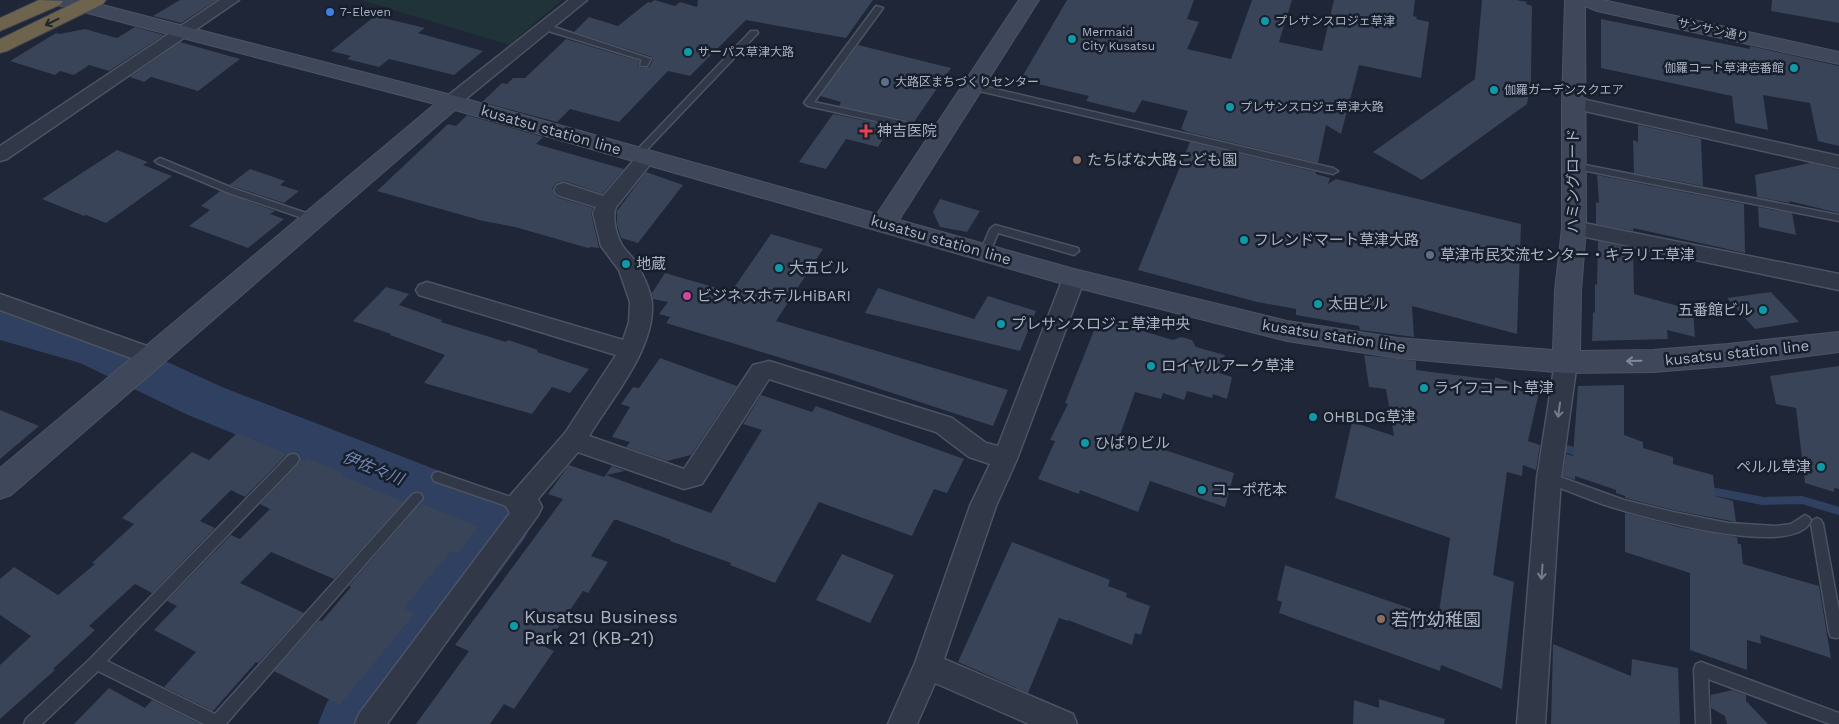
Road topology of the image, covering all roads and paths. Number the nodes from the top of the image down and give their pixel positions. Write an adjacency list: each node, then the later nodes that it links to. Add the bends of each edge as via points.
1 (58, 0): 9 (street, kusatsu station line); 11 (highway)
2 (231, 0): 13 (street)
3 (579, 0): 12 (street)
4 (1029, 0): 20 (street)
5 (1575, 0): 22 (street, ハミングロード)
6 (1588, 0): 18 (street, サンサン通り)
7 (1610, 0): 17 (street)
8 (1656, 0): 15 (street, サンサン通り)
9 (90, 3): 13 (street, kusatsu station line); 16 (highway, one-way to 16)
10 (879, 8): 23 (lane, via 808,103)
11 (0, 25)
12 (545, 28): 19 (lane, via 647,59); 21 (street)
13 (183, 31): 21 (street, kusatsu station line); 24 (street)
14 (754, 33): 25 (lane)
15 (1839, 40)
16 (0, 47)
17 (1839, 49)
18 (1839, 58)
19 (644, 64)
20 (974, 87): 23 (street); 29 (lane)
21 (451, 102): 25 (street, kusatsu station line); 33 (street)
22 (1573, 103): 27 (street); 28 (street, ハミングロード)
23 (944, 133): 34 (street)
24 (0, 155)
25 (642, 156): 31 (street); 34 (street, kusatsu station line)
26 (160, 162): 33 (lane)
27 (1839, 162)
28 (1575, 166): 32 (lane); 35 (street, ハミングロード)
29 (1333, 171)
30 (564, 190): 31 (street)
31 (607, 204): 43 (street, via 603,213 611,246 628,267 641,302 640,322)
32 (1839, 218)
33 (314, 219): 45 (street)
34 (884, 223): 37 (street, kusatsu station line)
35 (1574, 228): 39 (street); 44 (street, ハミングロード)
36 (1074, 250): 37 (lane, via 995,229)
37 (985, 252): 38 (street, kusatsu station line)
38 (1074, 278): 44 (street, kusatsu station line, via 1287,330 1398,348); 48 (street)
39 (1839, 282)
40 (427, 290): 43 (street)
41 (0, 302): 45 (street)
42 (1839, 342): 44 (street, kusatsu station line, one-way to 44, via 1728,356)
43 (631, 351): 46 (street)
44 (1566, 362): 50 (street, one-way to 50)
45 (143, 366): 51 (street)
46 (573, 440): 48 (street, via 684,479 693,477 760,371 768,370 944,425 978,450); 53 (street)
47 (293, 459): 55 (lane)
48 (1005, 460): 56 (street, via 983,506)
49 (438, 477): 53 (lane)
50 (1549, 478): 54 (lane, via 1606,500 1743,530 1792,529 1811,523); 63 (street, one-way to 63)
51 (0, 486)
52 (417, 498): 59 (lane)
53 (518, 505): 60 (street, via 529,507)
54 (1836, 632)
55 (96, 664): 58 (lane); 59 (lane)
56 (928, 666): 61 (street); 62 (street)
57 (1839, 720): 64 (lane, via 1701,669)
58 (31, 724)
59 (216, 724)
60 (369, 724)
61 (902, 724)
62 (1063, 724)
63 (1531, 724)
64 (1704, 724)

